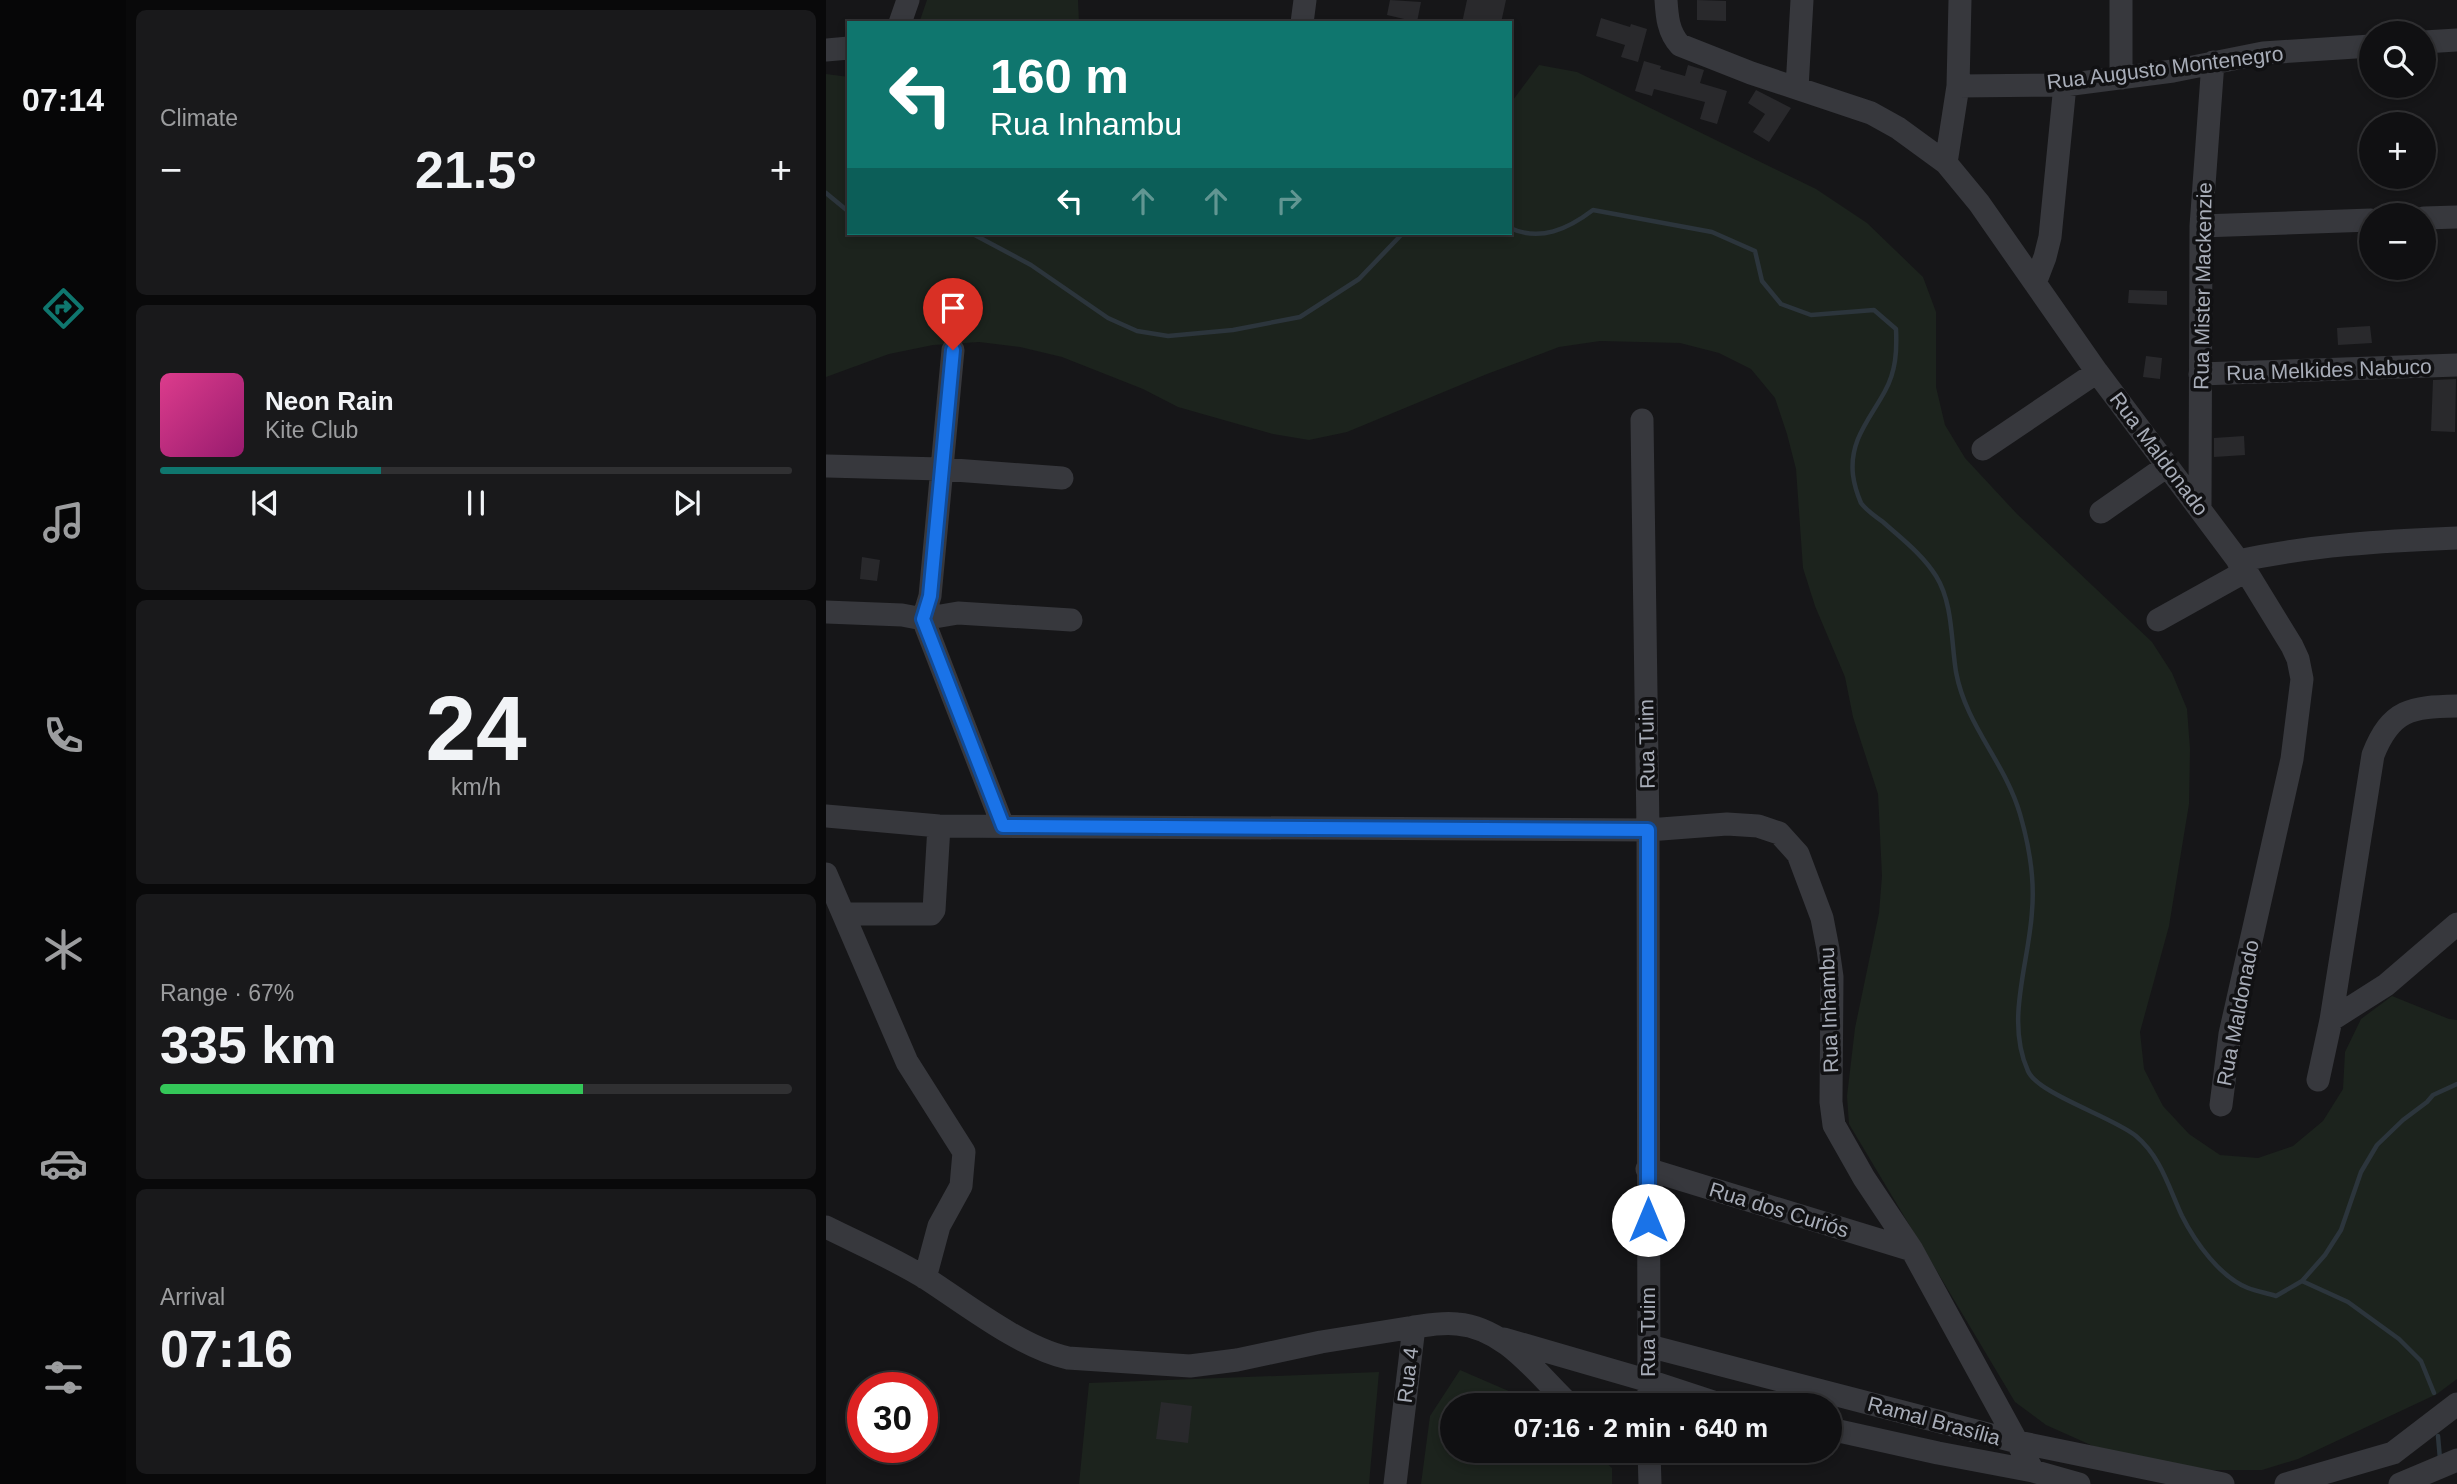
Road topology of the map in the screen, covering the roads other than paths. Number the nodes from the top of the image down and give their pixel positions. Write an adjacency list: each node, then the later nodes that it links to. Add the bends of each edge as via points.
1 (908, 0): 7 (street)
2 (1305, 0): 8 (street)
3 (1667, 0): 18 (street, Rua Maldonado, via 1669,24 1680,45)
4 (1802, 0): 18 (street)
5 (1960, 0): 17 (street)
6 (2121, 0): 15 (street)
7 (901, 21)
8 (1302, 21)
9 (2457, 40): 10 (street)
10 (2436, 42)
11 (2359, 47): 14 (street, Rua Augusto Montenegro)
12 (847, 48): 13 (street)
13 (826, 50)
14 (2213, 62): 15 (street, Rua Augusto Montenegro); 23 (street, Rua Mister Mackenzie)
15 (2121, 78): 16 (street, Rua Augusto Montenegro)
16 (2065, 85): 17 (street, Rua Augusto Montenegro); 24 (street, via 2050,237)
17 (1958, 86): 19 (street)
18 (1797, 88): 19 (street, Rua Maldonado, via 1871,113)
19 (1946, 163): 24 (street, Rua Maldonado)
20 (2457, 217): 21 (street)
21 (2436, 218)
22 (2359, 220): 23 (street)
23 (2201, 226): 28 (street, Rua Mister Mackenzie)
24 (2035, 282): 27 (street, Rua Maldonado)
25 (953, 350): 33 (street)
26 (2457, 365): 28 (street, Rua Melkides Nabuco)
27 (2098, 372): 30 (street); 32 (street, Rua Maldonado)
28 (2200, 374): 35 (street, Rua Mister Mackenzie)
29 (1642, 420): 47 (street, Rua Tuim)
30 (1983, 449)
31 (827, 466): 33 (street)
32 (2167, 466): 35 (street, Rua Maldonado); 36 (street)
33 (942, 469): 34 (street); 40 (street, via 930,596)
34 (1062, 478)
35 (2200, 509): 38 (street, Rua Maldonado)
36 (2101, 512)
37 (2457, 538): 38 (street, via 2305,548)
38 (2242, 566): 42 (street); 53 (street, Rua Maldonado, via 2295,652 2301,670 2301,697 2292,759 2230,1034)
39 (826, 612): 40 (street)
40 (917, 618): 41 (street, via 958,613); 46 (street)
41 (1071, 620)
42 (2158, 621)
43 (2457, 706): 51 (street, via 2406,712 2389,724 2373,755)
44 (826, 816): 45 (street, Rua Inhambu)
45 (939, 826): 46 (street, Rua Inhambu); 49 (street, via 931,914)
46 (1003, 826): 47 (street, Rua Inhambu)
47 (1648, 830): 54 (street, Rua Tuim); 56 (street, Rua Inhambu, via 1758,825 1779,832 1798,854 1822,918 1832,977 1831,1115 1864,1178)
48 (826, 874): 49 (street)
49 (844, 914): 57 (street, via 907,1062 964,1152 961,1186 939,1226)
50 (2457, 924): 51 (street, via 2386,985)
51 (2331, 1020): 52 (street)
52 (2318, 1080)
53 (2221, 1105)
54 (1647, 1169): 56 (street, Rua dos Curiós); 60 (street, Rua Tuim)
55 (826, 1227): 57 (street)
56 (1912, 1250): 67 (street, Rua Inhambu)
57 (925, 1278): 58 (street, via 1029,1343 1068,1358 1189,1366)
58 (1413, 1326): 59 (street, Rua 4, via 1457,1324); 71 (street, Rua 4)
59 (1498, 1337): 61 (street); 62 (street, Rua 4)
60 (1648, 1346): 61 (street, Rua Tuim); 67 (street, Ramal Brasília)
61 (1649, 1381): 63 (street, Rua Tuim); 64 (street)
62 (1557, 1393)
63 (1649, 1393)
64 (1686, 1393)
65 (2457, 1404): 75 (street, via 2393,1453)
66 (1842, 1432): 70 (street, Ramal Brasília)
67 (2018, 1443): 70 (street, Rua Inhambu); 74 (street, Ramal Brasília)
68 (2457, 1460): 76 (street)
69 (1649, 1463): 72 (street)
70 (2033, 1471): 73 (street, Ramal Brasília)
71 (1395, 1484)
72 (1650, 1484)
73 (2079, 1484)
74 (2223, 1484)
75 (2286, 1484)
76 (2400, 1484)

